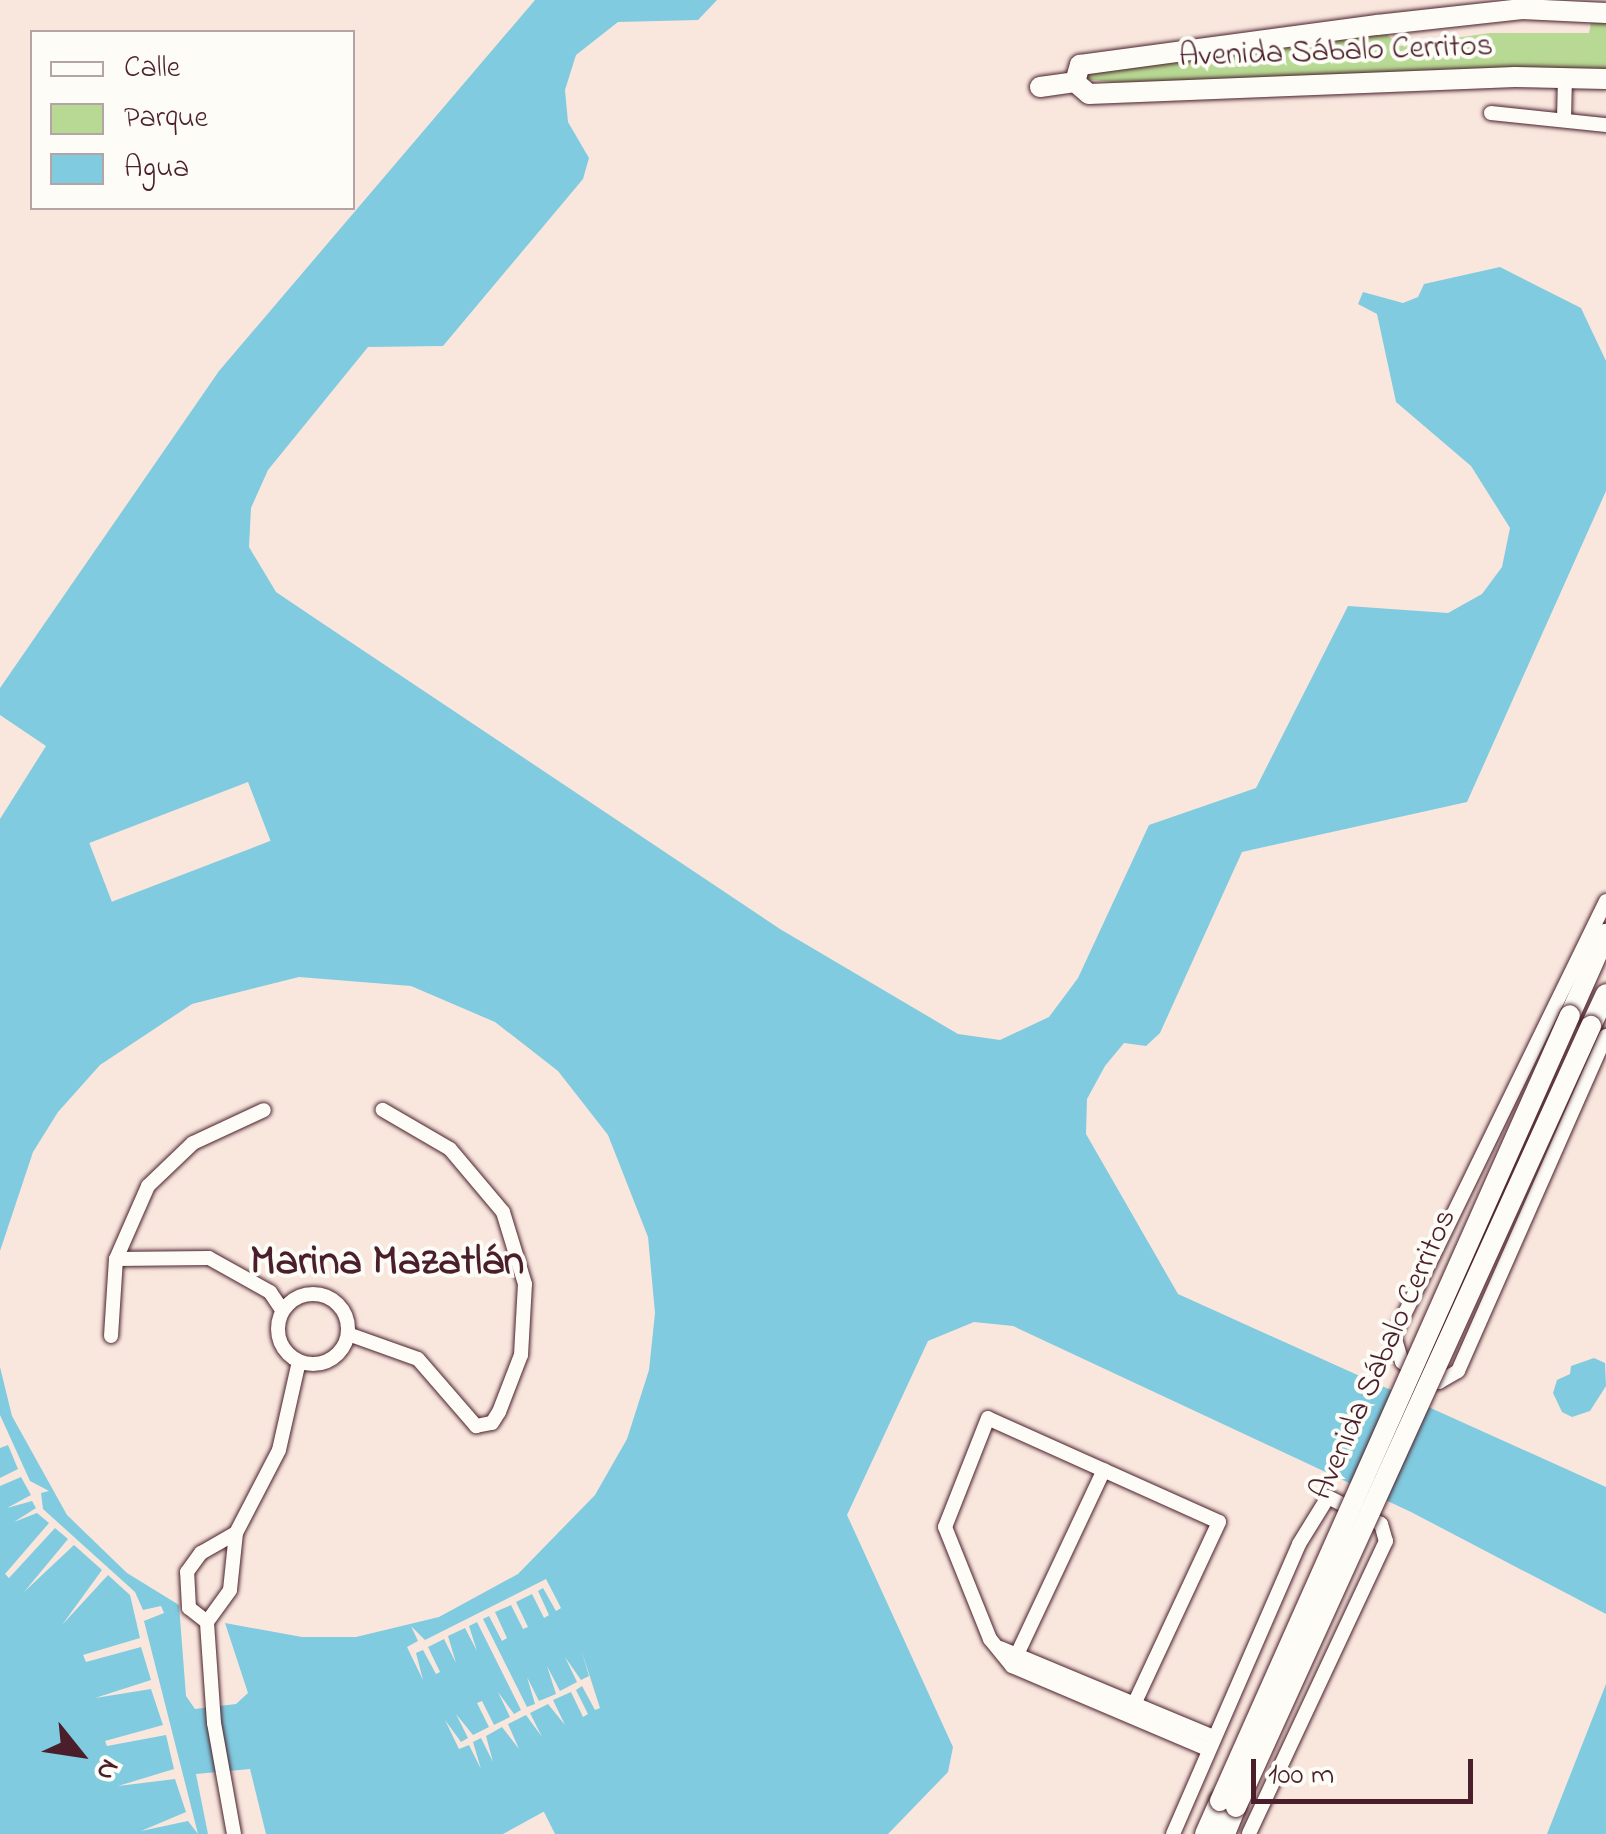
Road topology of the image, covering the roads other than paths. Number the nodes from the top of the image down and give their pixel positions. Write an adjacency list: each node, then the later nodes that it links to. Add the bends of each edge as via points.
1 (1606, 13): 4 (main road, Avenida Sábalo Cerritos, via 1522,9 1393,22 1080,65)
2 (1565, 77): 3 (main road, Avenida Sábalo Cerritos); 4 (main road, Avenida Sábalo Cerritos, via 1089,94); 7 (street)
3 (1606, 79)
4 (1075, 82): 5 (main road, Avenida Sábalo Cerritos)
5 (1040, 87)
6 (1491, 113): 7 (street)
7 (1564, 120): 8 (street)
8 (1606, 125)
9 (1606, 901): 12 (street, via 1394,1336 1402,1362 1422,1376 1439,1382 1458,1371)
10 (1606, 934): 26 (main road, Avenida Sábalo Cerritos, bridge)
11 (1606, 994): 12 (main road, Avenida Sábalo Cerritos)
12 (1599, 1031): 26 (main road, Avenida Sábalo Cerritos, bridge)
13 (264, 1110): 15 (street, via 193,1142 148,1186)
14 (383, 1110): 17 (street, via 426,1132 470,1168 502,1212 525,1284 522,1355 499,1412 484,1427 471,1422 418,1359)
15 (116, 1259): 16 (street, via 209,1258 270,1292); 18 (street)
16 (282, 1310): 17 (street, via 304,1295 323,1295 344,1313); 19 (street, via 278,1336)
17 (348, 1334): 19 (street, via 327,1362)
18 (111, 1336)
19 (299, 1361): 21 (street, via 279,1450)
20 (1104, 1470): 23 (street); 23 (street, via 988,1418 944,1527 990,1639); 24 (street, via 1219,1522)
21 (236, 1534): 22 (street, via 230,1590); 22 (street, via 201,1553 187,1572 189,1608)
22 (207, 1622): 27 (street, via 211,1703)
23 (1015, 1659): 24 (street)
24 (1132, 1709): 25 (street)
25 (1211, 1743): 28 (street); 31 (street, via 1319,1502 1328,1496 1382,1524 1386,1541 1370,1585)
26 (1228, 1804): 29 (main road); 30 (main road)
27 (234, 1834)
28 (1172, 1834)
29 (1205, 1834)
30 (1225, 1834)
31 (1250, 1834)

